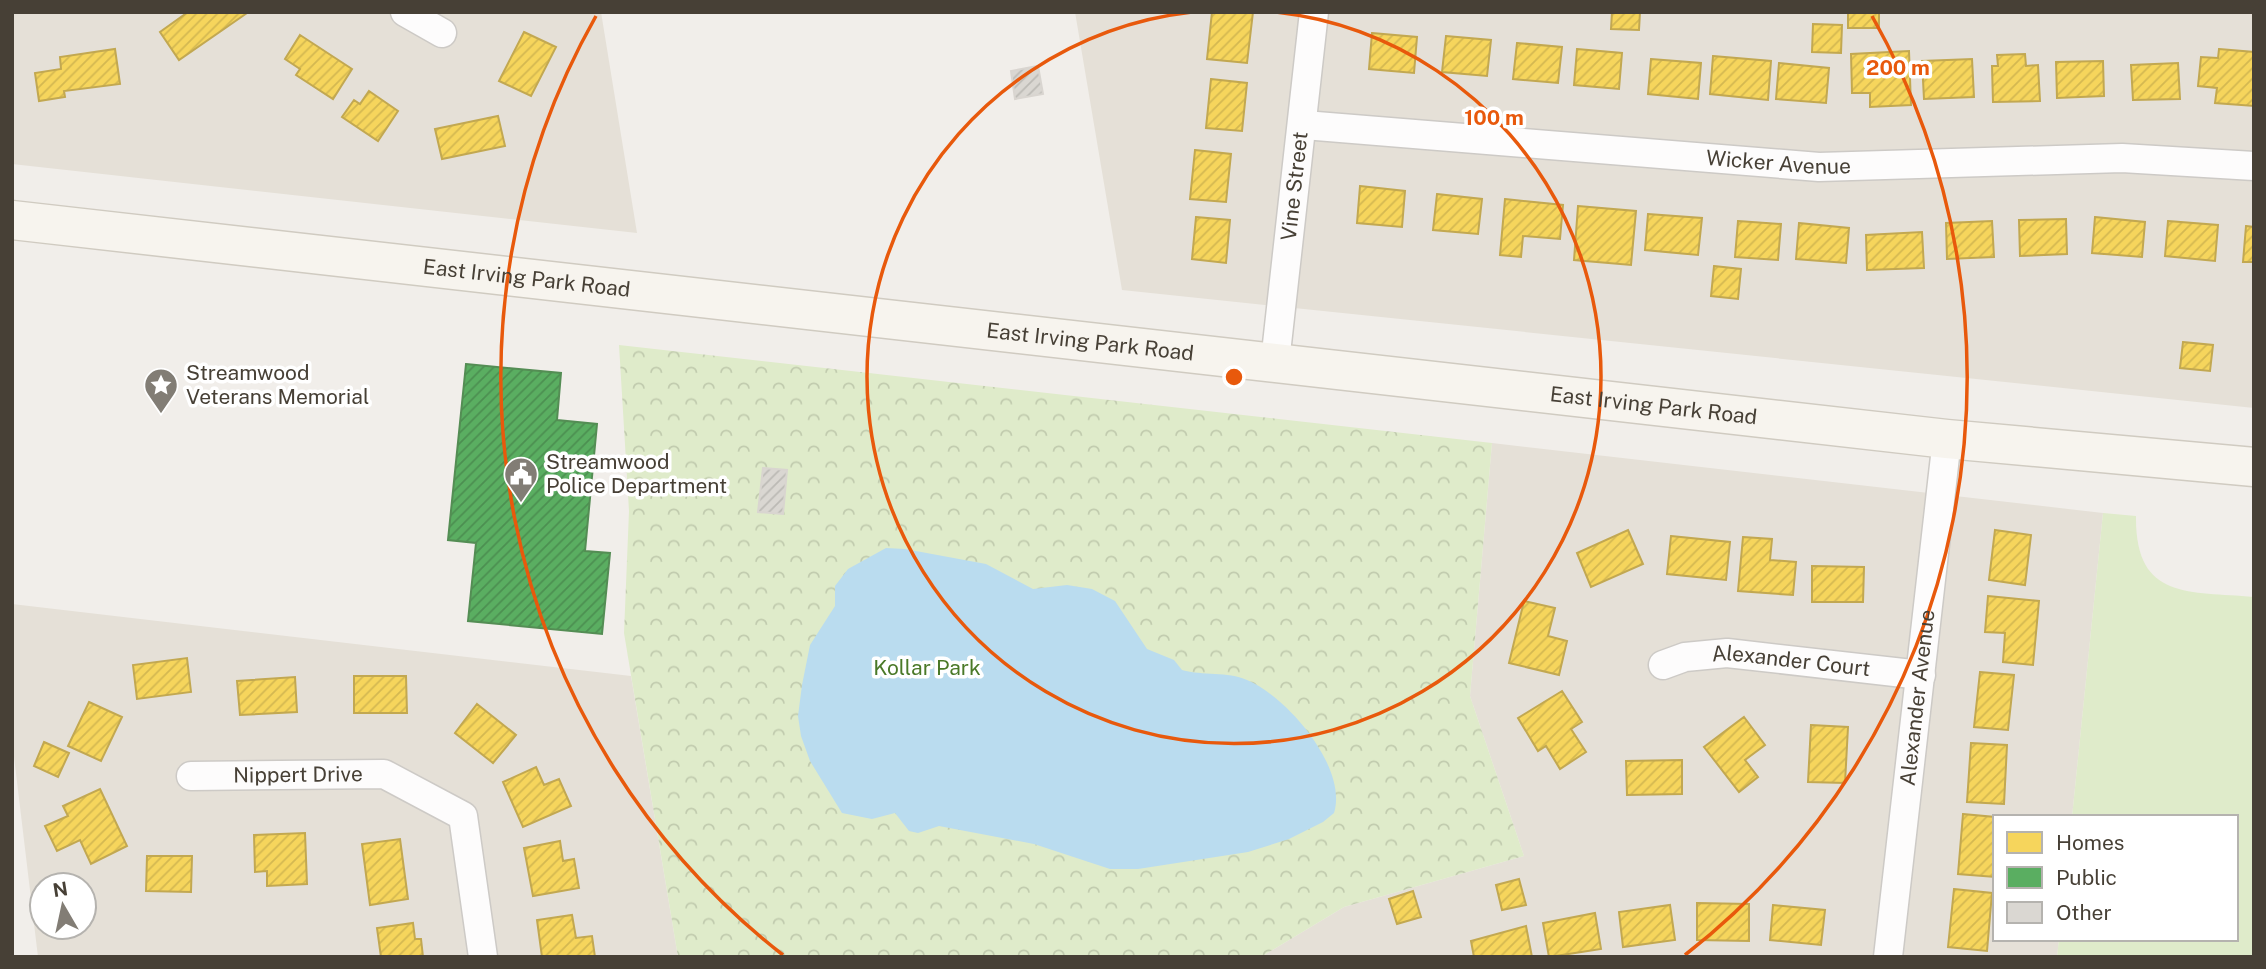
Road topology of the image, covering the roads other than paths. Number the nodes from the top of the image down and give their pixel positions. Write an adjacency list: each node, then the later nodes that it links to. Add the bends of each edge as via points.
1 (405, 12): 3 (street)
2 (1314, 12): 4 (street, Vine Street)
3 (442, 33)
4 (1304, 125): 5 (street, Wicker Avenue, via 1819,167 2122,158); 7 (street, Vine Street)
5 (2254, 166)
6 (12, 220): 7 (main road, East Irving Park Road)
7 (1275, 362): 8 (main road, East Irving Park Road)
8 (1947, 439): 9 (main road, East Irving Park Road); 11 (street, Alexander Avenue)
9 (2254, 467)
10 (1663, 665): 11 (street, Alexander Court, via 1685,657 1727,653)
11 (1921, 675): 14 (street, Alexander Avenue)
12 (191, 776): 13 (street, Nippert Drive, via 384,774 463,816)
13 (483, 957)
14 (1888, 957)

